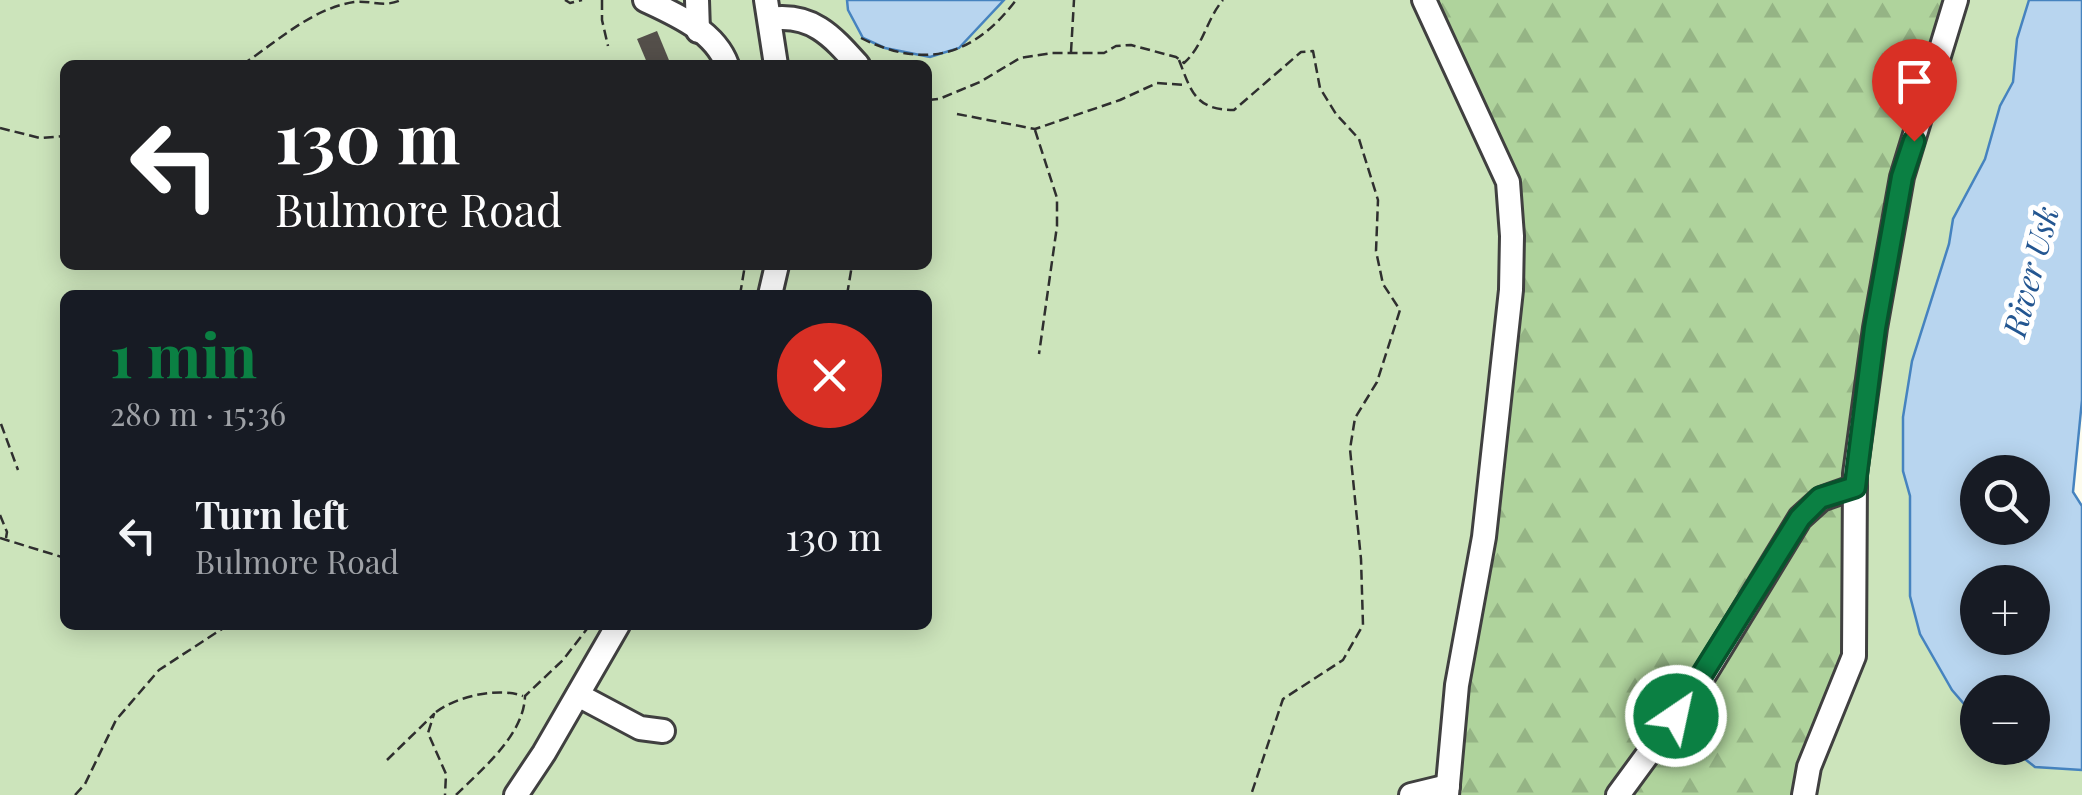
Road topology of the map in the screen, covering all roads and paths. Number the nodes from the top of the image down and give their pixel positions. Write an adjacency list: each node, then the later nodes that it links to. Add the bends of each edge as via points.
1 (401, 0): 12 (path, via 389,6)
2 (565, 0): 3 (path)
3 (582, 0)
4 (602, 0): 17 (path)
5 (645, 0): 15 (street)
6 (697, 0): 15 (street)
7 (1016, 0): 16 (path, via 985,34 950,54 909,55)
8 (1074, 0): 18 (path)
9 (1223, 0): 24 (path, via 1198,51)
10 (1424, 0): 46 (street, via 1508,182 1512,236 1484,537 1457,684)
11 (1956, 0): 34 (street, via 1902,177)
12 (353, 1): 19 (path, via 316,12)
13 (768, 10): 14 (street); 21 (street)
14 (810, 10): 16 (street)
15 (698, 31): 20 (street)
16 (840, 34): 22 (street); 23 (street)
17 (608, 46)
18 (1070, 52): 24 (path, via 1130,45); 26 (path, via 1020,58)
19 (249, 60)
20 (725, 60)
21 (775, 60)
22 (828, 60)
23 (855, 60)
24 (1179, 60): 25 (path)
25 (1187, 85): 29 (path, via 1157,82); 51 (path, via 1204,105 1234,110 1301,52 1313,51 1320,88 1359,138 1378,200 1382,284 1400,310 1376,382 1355,418 1350,449 1363,625 1343,660 1284,699)
26 (932, 100)
27 (958, 114): 29 (path)
28 (0, 128): 30 (path)
29 (1035, 129): 31 (path, via 1057,198 1058,226)
30 (60, 136)
31 (1038, 354)
32 (1, 424): 33 (path)
33 (18, 470)
34 (1855, 487): 53 (street, via 1820,498 1800,518 1695,690); 54 (street, via 1854,656)
35 (0, 515): 36 (path, via 8,532)
36 (3, 539): 37 (path)
37 (60, 556)
38 (220, 630): 47 (path, via 159,670 116,720)
39 (586, 630): 42 (path)
40 (615, 630): 41 (street)
41 (578, 695): 44 (street, via 640,728); 50 (street)
42 (525, 696): 43 (path, via 492,692); 49 (path, via 503,746)
43 (434, 714): 45 (path); 48 (path, via 428,733 446,774)
44 (663, 731)
45 (386, 760)
46 (1447, 790): 52 (street)
47 (75, 795)
48 (444, 795)
49 (456, 795)
50 (516, 795)
51 (1252, 795)
52 (1411, 795)
53 (1618, 795)
54 (1804, 795)

